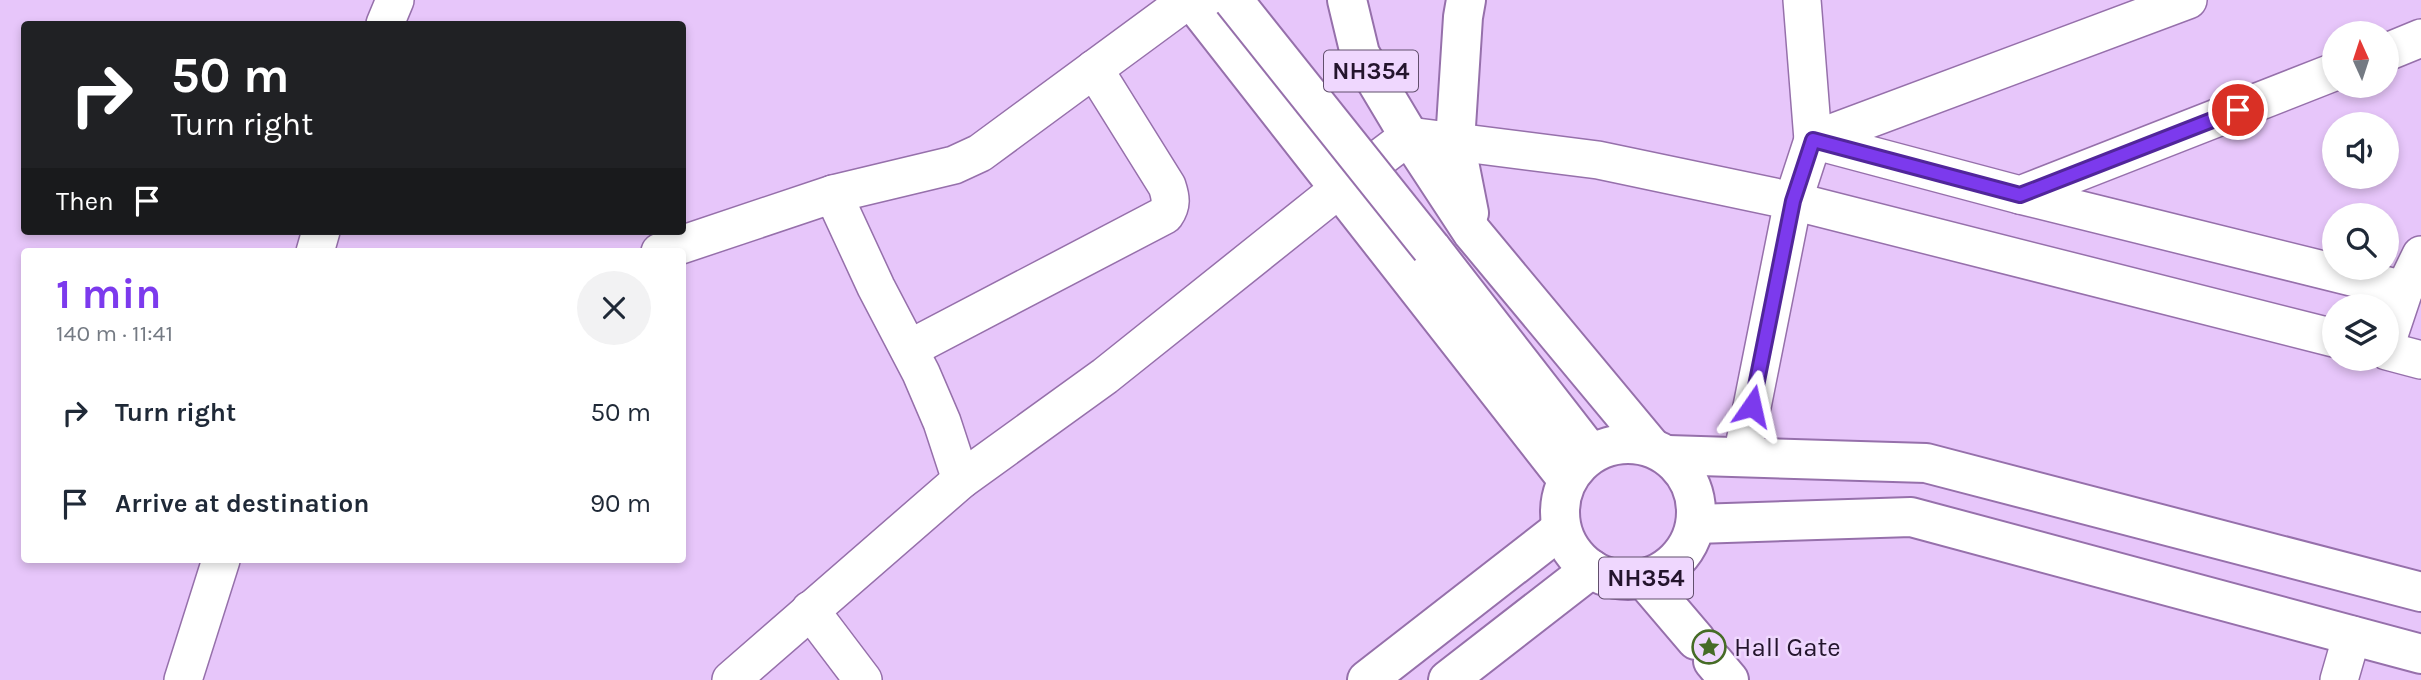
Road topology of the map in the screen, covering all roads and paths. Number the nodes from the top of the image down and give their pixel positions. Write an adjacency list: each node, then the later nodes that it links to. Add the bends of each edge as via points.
1 (395, 0): 8 (street)
2 (1190, 0): 11 (street); 16 (main road)
3 (1233, 0): 31 (main road, bridge, via 1431,248)
4 (1348, 0): 13 (main road, NH354, via 1360,54)
5 (1466, 0): 15 (main road)
6 (1802, 0): 14 (street)
7 (2188, 0): 14 (street)
8 (386, 21)
9 (2421, 38): 10 (street)
10 (2399, 47)
11 (1094, 69): 17 (street, via 980,153 954,165); 26 (street, via 1167,186 1170,208 1165,215)
12 (2322, 77): 18 (street)
13 (1409, 136): 15 (street); 16 (street); 20 (main road, NH354)
14 (1813, 140): 18 (street); 19 (street)
15 (1455, 142): 19 (street, via 1598,160); 20 (main road)
16 (1339, 189): 31 (main road); 32 (street, via 1105,376)
17 (833, 194): 21 (street); 26 (street)
18 (2020, 195): 23 (street)
19 (1793, 201): 25 (street); 30 (street)
20 (1472, 232): 29 (main road, NH354)
21 (672, 248)
22 (2421, 255): 23 (street)
23 (2404, 290): 24 (street)
24 (2399, 305)
25 (2322, 335)
26 (909, 349): 32 (street, via 943,422)
27 (2399, 354): 28 (street)
28 (2421, 360)
29 (1659, 451): 30 (main road); 31 (main road, via 1631,443 1610,446); 33 (main road, NH354, via 1686,474 1696,498)
30 (1742, 457): 38 (main road, via 1926,463)
31 (1579, 467): 34 (main road, via 1560,504)
32 (961, 480): 39 (street)
33 (1696, 524): 37 (main road, NH354, via 1678,559); 40 (main road, via 1911,517)
34 (1561, 529): 36 (main road, NH354, via 1577,558); 46 (main road)
35 (219, 563): 43 (street)
36 (1591, 569): 37 (main road, NH354, via 1607,577); 47 (main road, NH354)
37 (1644, 579): 42 (main road)
38 (2421, 592)
39 (810, 610): 44 (street); 45 (street)
40 (2352, 635): 41 (main road); 48 (street)
41 (2421, 654)
42 (1713, 660)
43 (183, 680)
44 (731, 680)
45 (863, 680)
46 (1367, 680)
47 (1448, 680)
48 (2339, 680)

